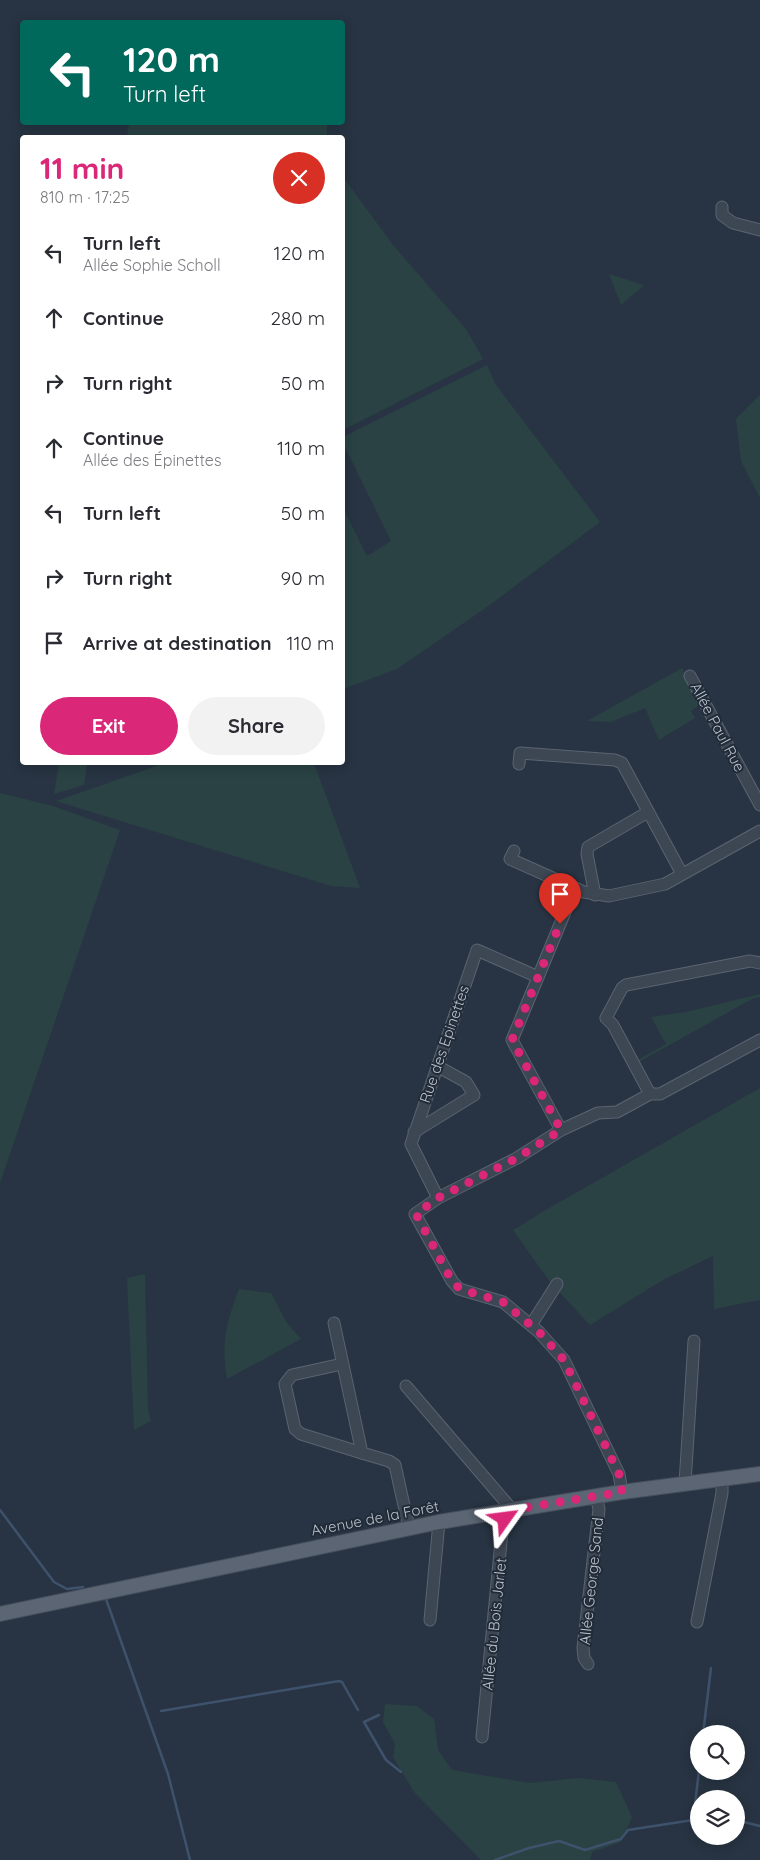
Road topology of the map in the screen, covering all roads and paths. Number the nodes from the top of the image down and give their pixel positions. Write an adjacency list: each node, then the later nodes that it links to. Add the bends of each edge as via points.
1 (722, 208): 2 (street, via 722,215 733,223)
2 (760, 230)
3 (690, 676): 5 (street, Allée Paul Rue)
4 (519, 764): 6 (street, via 520,753 615,760 622,763)
5 (760, 805)
6 (648, 812): 9 (street); 11 (street, via 588,848)
7 (760, 832): 9 (street)
8 (514, 851): 10 (street, via 510,859)
9 (682, 874): 11 (street, via 665,884 609,896)
10 (575, 888): 11 (street); 13 (street)
11 (595, 895)
12 (760, 963): 16 (street, via 750,961 622,988 606,1018 613,1025)
13 (538, 977): 15 (street, Rue des Epinettes, via 477,950); 17 (street, via 512,1040)
14 (760, 1040): 16 (street, via 660,1094)
15 (437, 1066): 18 (street, Rue des Epinettes); 18 (street, via 466,1082 474,1095)
16 (650, 1094): 17 (street, via 617,1112 598,1112)
17 (561, 1130): 19 (street, via 517,1158)
18 (414, 1132): 19 (street, Rue des Epinettes, via 410,1144)
19 (438, 1198): 22 (street, via 416,1214 452,1281 460,1289 503,1302)
20 (558, 1284): 22 (street)
21 (334, 1322): 24 (street)
22 (531, 1325): 30 (street, via 564,1360 619,1474)
23 (694, 1342): 29 (street)
24 (342, 1364): 26 (street); 26 (street, via 292,1375 285,1386 295,1429 301,1434)
25 (406, 1386): 32 (street, via 509,1506)
26 (362, 1453): 34 (street, via 395,1466)
27 (760, 1474): 28 (main road, Avenue de la Forêt)
28 (722, 1480): 29 (main road, Avenue de la Forêt); 37 (street)
29 (685, 1483): 30 (main road, Avenue de la Forêt)
30 (622, 1492): 31 (main road, Avenue de la Forêt)
31 (596, 1496): 32 (main road, Avenue de la Forêt); 38 (street, Allée George Sand, via 599,1509 583,1648)
32 (507, 1511): 33 (main road, Avenue de la Forêt); 39 (street, Allée du Bois Jarlet)
33 (440, 1522): 34 (main road, Avenue de la Forêt); 36 (street)
34 (409, 1528): 35 (main road, Avenue de la Forêt)
35 (0, 1614)
36 (430, 1620)
37 (697, 1622)
38 (588, 1664)
39 (482, 1737)

